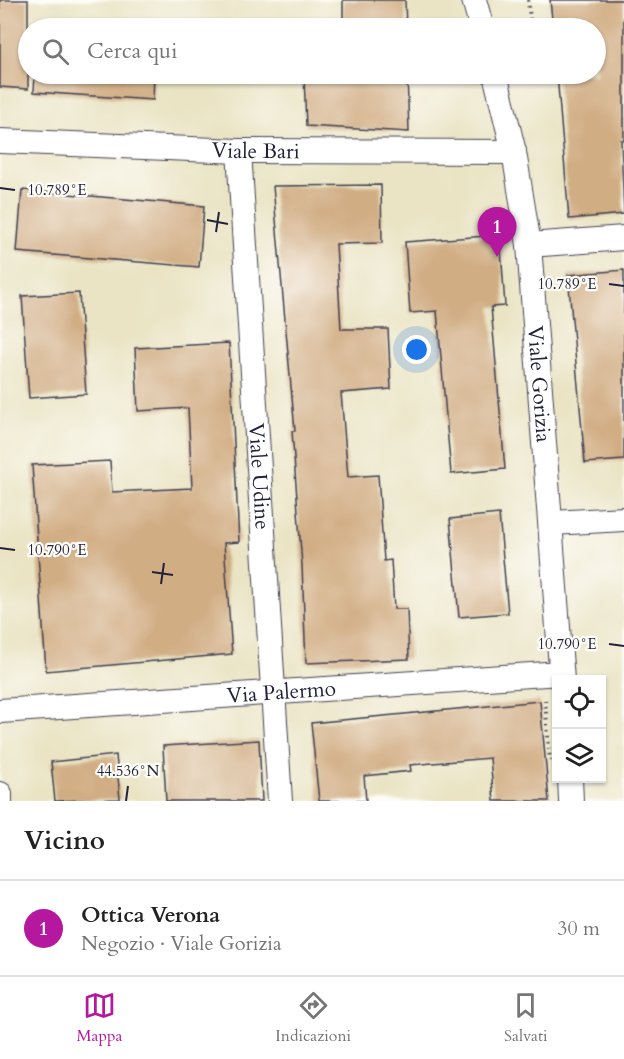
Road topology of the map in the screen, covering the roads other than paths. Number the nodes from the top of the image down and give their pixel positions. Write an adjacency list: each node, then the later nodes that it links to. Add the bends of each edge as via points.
1 (474, 0): 2 (street)
2 (479, 18)
3 (497, 84): 6 (street, Viale Gorizia)
4 (0, 141): 5 (street, Viale Bari)
5 (239, 151): 6 (street, Viale Bari); 13 (street, Viale Udine)
6 (514, 152): 8 (street, Viale Gorizia)
7 (624, 238): 8 (street)
8 (529, 245): 10 (street, Viale Gorizia)
9 (624, 519): 10 (street)
10 (552, 523): 11 (street, Viale Gorizia)
11 (561, 675)
12 (552, 677): 13 (street, Via Palermo)
13 (273, 694): 14 (street, Via Palermo); 18 (street, Viale Udine)
14 (0, 711)
15 (570, 783): 19 (street)
16 (0, 794): 17 (street)
17 (0, 801)
18 (280, 801)
19 (572, 801)

